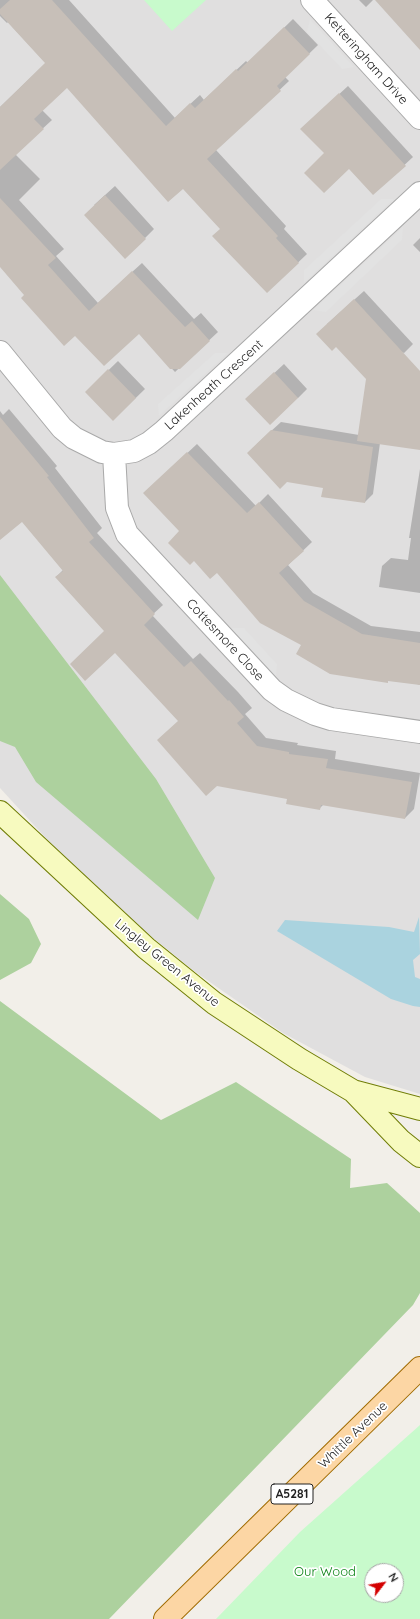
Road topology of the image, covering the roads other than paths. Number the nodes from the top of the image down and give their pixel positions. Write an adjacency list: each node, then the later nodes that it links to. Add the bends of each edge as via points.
1 (312, 0): 2 (street, Ketteringham Drive)
2 (420, 118)
3 (420, 193): 5 (street, Lakenheath Crescent, via 164,431 134,451)
4 (0, 352): 5 (street, Lakenheath Crescent, via 62,428 86,445)
5 (114, 454): 6 (street, Cottesmore Close, via 117,508 127,534 272,690 300,708 326,717)
6 (420, 732)
7 (0, 812): 8 (street, Lingley Green Avenue, via 146,948 214,1003)
8 (353, 1091): 9 (street, Lingley Green Avenue); 10 (street, Lingley Green Avenue, via 401,1141)
9 (420, 1109)
10 (420, 1156)
11 (420, 1368): 12 (main road, Whittle Avenue / A5281)
12 (165, 1619)

